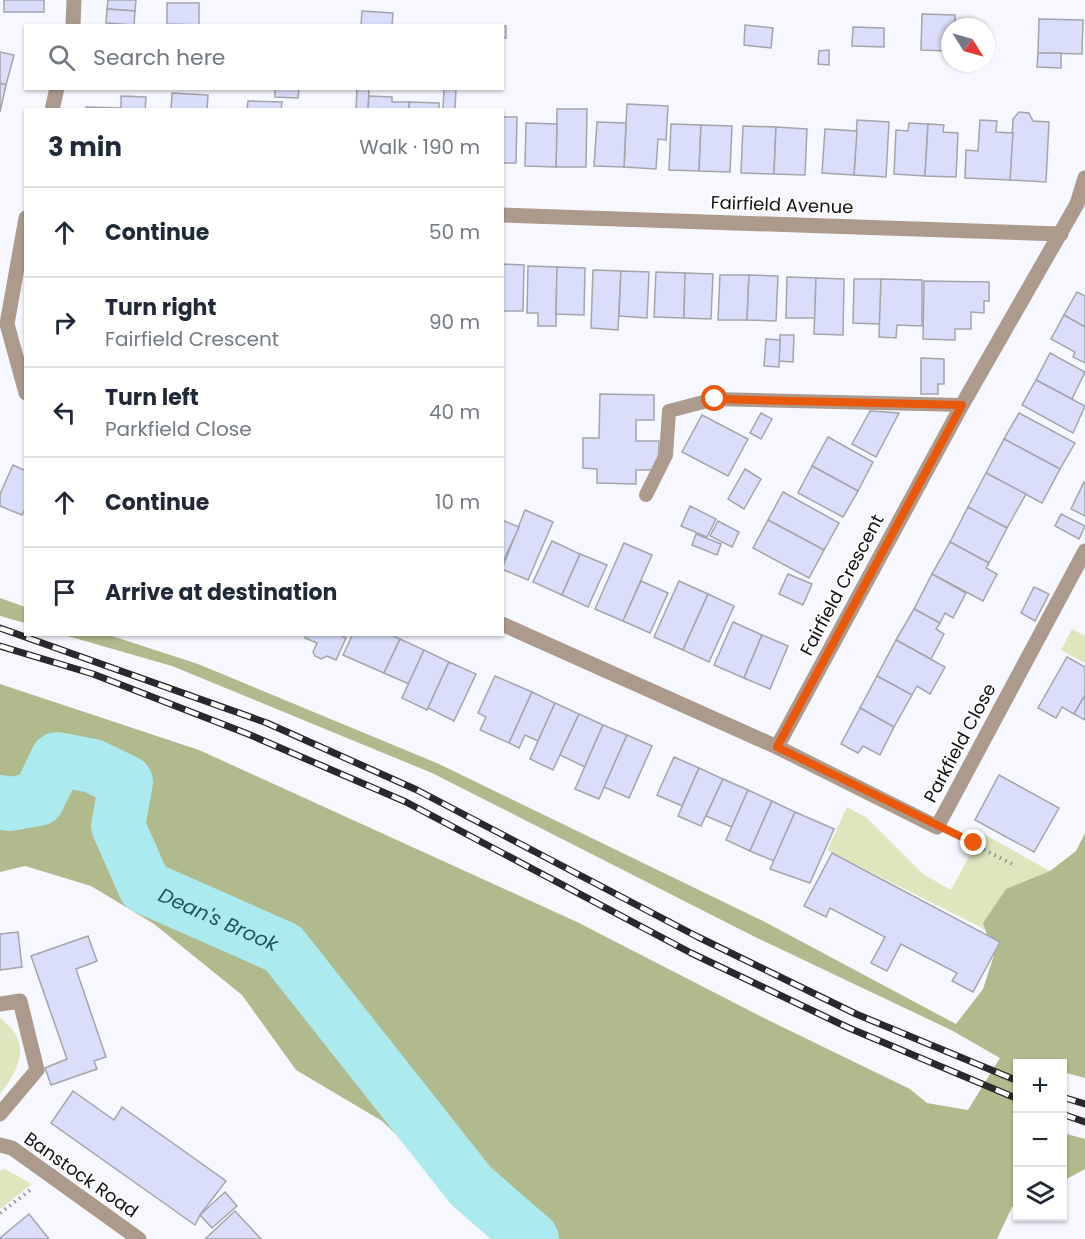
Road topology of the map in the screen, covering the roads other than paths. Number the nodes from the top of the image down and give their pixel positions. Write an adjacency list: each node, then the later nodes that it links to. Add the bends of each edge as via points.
1 (74, 0): 2 (street)
2 (72, 24)
3 (57, 90): 4 (street)
4 (52, 108)
5 (1085, 178): 8 (street, Fairfield Crescent)
6 (504, 215): 8 (street, Fairfield Avenue)
7 (24, 229): 9 (street, via 7,324)
8 (1061, 234): 10 (street, Fairfield Crescent)
9 (24, 386)
10 (962, 405): 11 (lane, via 715,399 669,411 666,455); 14 (street, Fairfield Crescent)
11 (646, 495)
12 (1085, 551): 14 (street, Parkfield Close, via 937,827)
13 (504, 625): 14 (street)
14 (777, 747)
15 (0, 1004): 16 (street, via 20,1001 37,1070)
16 (0, 1114)
17 (0, 1145): 18 (street, Banstock Road, via 12,1148)
18 (139, 1239)

